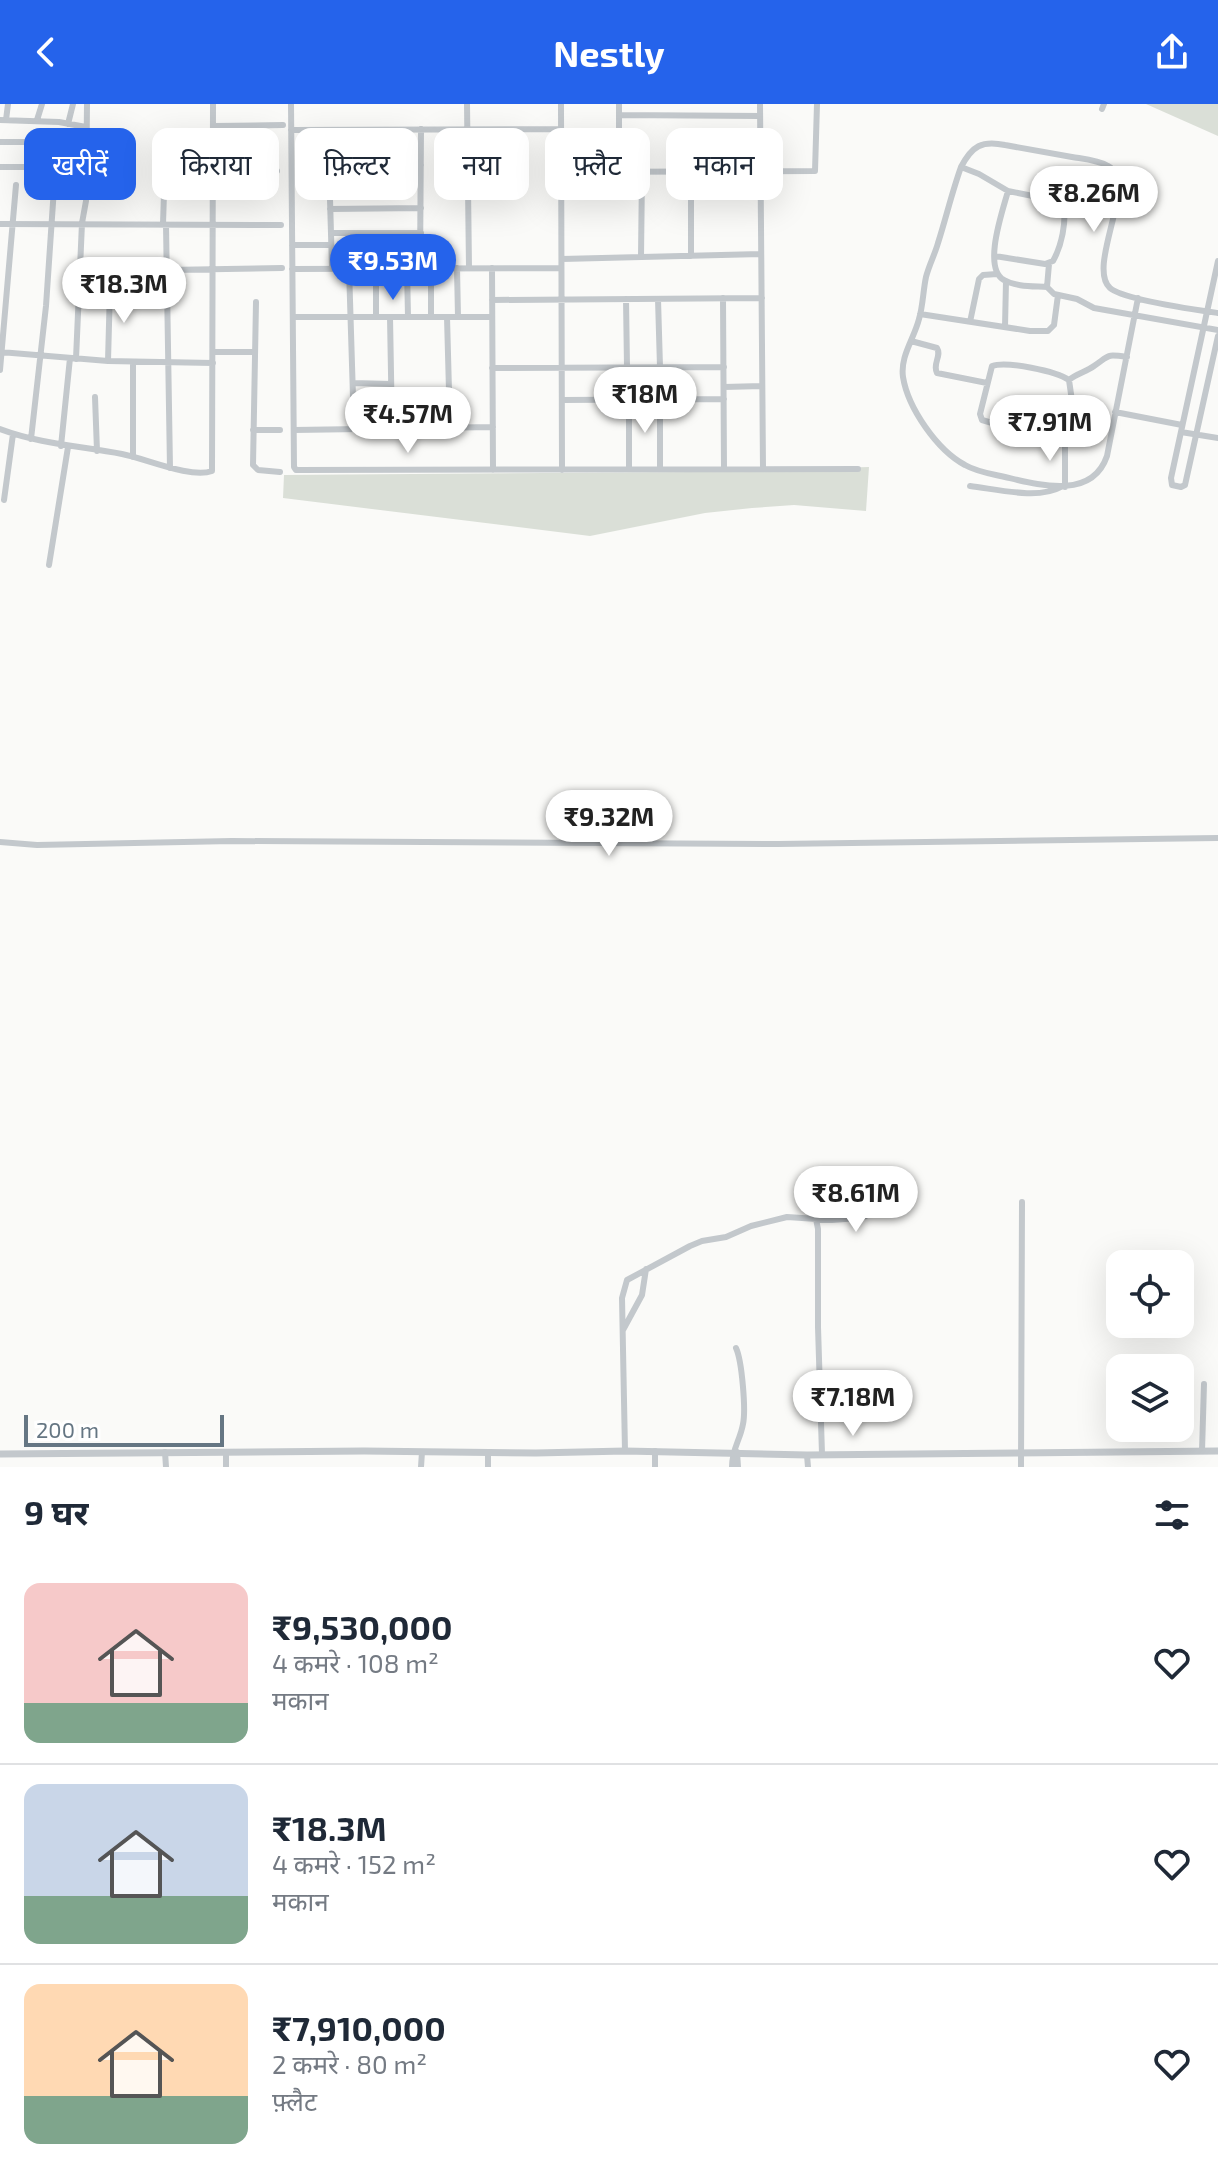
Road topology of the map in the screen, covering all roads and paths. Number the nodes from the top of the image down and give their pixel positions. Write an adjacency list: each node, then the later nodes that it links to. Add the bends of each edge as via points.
1 (8, 104): 14 (street)
2 (42, 104): 15 (street)
3 (73, 104): 16 (street)
4 (87, 104): 19 (street)
5 (213, 104): 18 (street)
6 (291, 104): 27 (street)
7 (467, 104): 20 (street)
8 (561, 104): 21 (street)
9 (619, 104): 12 (street)
10 (760, 104): 13 (street)
11 (817, 104): 36 (street, via 816,170)
12 (619, 115): 13 (street); 22 (street)
13 (760, 116): 23 (street)
14 (3, 120): 15 (street)
15 (37, 120): 16 (street)
16 (68, 124): 19 (street)
17 (283, 125): 18 (street)
18 (213, 126)
19 (86, 127)
20 (468, 128)
21 (561, 128)
22 (619, 128)
23 (760, 128)
24 (418, 129): 25 (street)
25 (421, 129): 26 (street); 32 (street)
26 (434, 129)
27 (291, 130): 28 (street); 60 (street)
28 (295, 130)
29 (0, 142): 30 (street)
30 (24, 142)
31 (418, 165): 32 (street)
32 (421, 165): 49 (street)
33 (0, 167): 34 (street)
34 (24, 167)
35 (961, 167): 38 (street); 90 (street, via 977,147 994,143 1106,164 1119,178 1119,187 1104,278 1115,291); 98 (street)
36 (783, 171)
37 (16, 185): 54 (street)
38 (1008, 191): 64 (street); 68 (street, via 1064,205 1056,258)
39 (54, 200): 51 (street)
40 (86, 200): 52 (street)
41 (164, 200): 55 (street)
42 (213, 200): 56 (street)
43 (330, 200): 50 (street)
44 (469, 200): 77 (street)
45 (561, 200): 66 (street)
46 (642, 200): 65 (street)
47 (691, 200): 63 (street)
48 (761, 200): 62 (street)
49 (421, 208): 50 (street); 59 (street)
50 (330, 209): 58 (street)
51 (53, 223): 52 (street); 54 (street); 117 (street)
52 (82, 223): 55 (street); 119 (street)
53 (0, 224): 54 (street)
54 (13, 224): 114 (street)
55 (164, 224): 56 (street); 82 (street)
56 (213, 225): 57 (street); 80 (street)
57 (281, 225)
58 (331, 233): 59 (street); 61 (street)
59 (421, 233): 74 (street)
60 (292, 245): 61 (street); 81 (street)
61 (331, 245): 70 (street)
62 (761, 254): 63 (street); 89 (street)
63 (691, 256): 65 (street)
64 (995, 256): 68 (street); 83 (street)
65 (641, 257): 66 (street)
66 (562, 259): 79 (street)
67 (1218, 261): 96 (street)
68 (1049, 264): 85 (street)
69 (282, 268): 80 (street)
70 (332, 268): 71 (street); 81 (street)
71 (349, 268): 72 (street); 101 (street)
72 (376, 268): 73 (street); 102 (street)
73 (407, 268): 74 (street); 104 (street)
74 (420, 268): 75 (street)
75 (431, 268): 76 (street); 105 (street)
76 (457, 268): 77 (street); 107 (street)
77 (469, 268): 78 (street)
78 (492, 268): 79 (street); 93 (street)
79 (561, 268): 94 (street)
80 (213, 269): 82 (street); 115 (street)
81 (292, 269): 100 (street)
82 (167, 270): 122 (street)
83 (997, 274): 84 (street); 109 (street, via 979,279)
84 (1006, 281): 85 (street); 110 (street)
85 (1047, 287): 87 (street)
86 (110, 288): 120 (street)
87 (1058, 295): 99 (street); 110 (street, via 1051,330)
88 (723, 298): 89 (street); 92 (street); 126 (street)
89 (762, 298): 134 (street)
90 (1138, 298): 96 (street); 99 (street)
91 (626, 299): 92 (street); 94 (street); 124 (street)
92 (658, 299): 125 (street)
93 (492, 300): 94 (street); 108 (street)
94 (562, 300): 128 (street)
95 (256, 302): 116 (street)
96 (1206, 311): 97 (street); 111 (street)
97 (1218, 313)
98 (920, 314): 109 (street); 113 (street)
99 (1135, 316): 111 (street); 118 (street)
100 (293, 317): 101 (street); 150 (street)
101 (352, 317): 102 (street); 131 (street)
102 (376, 317): 103 (street)
103 (390, 317): 104 (street); 133 (street)
104 (408, 317): 105 (street)
105 (431, 317): 106 (street)
106 (447, 317): 107 (street); 143 (street)
107 (458, 317): 108 (street)
108 (492, 317): 127 (street)
109 (970, 322): 110 (street)
110 (1005, 327)
111 (1204, 327): 112 (street); 147 (street)
112 (1218, 333): 152 (street)
113 (911, 341): 132 (street, via 937,348 935,370 940,375); 169 (street, via 903,368 908,396 949,453 976,470)
114 (1, 352): 117 (street); 129 (street)
115 (213, 352): 116 (street); 123 (street)
116 (255, 352): 148 (street)
117 (41, 355): 119 (street); 154 (street)
118 (1127, 357): 130 (street, via 1104,357); 141 (street)
119 (73, 359): 120 (street); 156 (street)
120 (108, 361): 121 (street)
121 (133, 362): 122 (street); 158 (street)
122 (168, 363): 123 (street); 159 (street)
123 (213, 363): 159 (street, via 212,471)
124 (627, 367): 125 (street); 128 (street)
125 (660, 367): 126 (street)
126 (724, 367): 135 (street)
127 (492, 368): 128 (street); 142 (street)
128 (562, 368): 140 (street)
129 (0, 370)
130 (1069, 380): 132 (street, via 1000,364 992,366); 155 (street, via 1072,401)
131 (353, 383): 133 (street); 145 (street)
132 (987, 383): 155 (street, via 982,420)
133 (391, 384): 146 (street)
134 (762, 386): 135 (street); 163 (street)
135 (724, 387): 139 (street)
136 (95, 397): 157 (street)
137 (629, 399): 138 (street); 140 (street); 160 (street)
138 (660, 399): 139 (street); 161 (street)
139 (724, 399): 162 (street)
140 (562, 400): 166 (street)
141 (1115, 412): 147 (street); 169 (street, via 1101,467 1085,481)
142 (493, 427): 143 (street); 165 (street)
143 (450, 428): 146 (street)
144 (0, 429): 151 (street)
145 (354, 429): 146 (street); 150 (street)
146 (392, 429)
147 (1182, 429): 152 (street); 152 (street, via 1172,485 1185,485)
148 (253, 430): 149 (street); 167 (street, via 253,467)
149 (280, 430)
150 (294, 430): 165 (street, via 294,467 299,471)
151 (13, 434): 154 (street); 170 (street)
152 (1197, 435): 153 (street)
153 (1218, 438)
154 (31, 439): 156 (street)
155 (1065, 439): 169 (street)
156 (65, 446): 157 (street); 171 (street)
157 (97, 451): 158 (street)
158 (133, 457): 159 (street)
159 (170, 468)
160 (629, 469): 161 (street); 166 (street)
161 (660, 469): 162 (street)
162 (724, 469): 163 (street)
163 (763, 469): 164 (street)
164 (858, 469)
165 (493, 470): 166 (street)
166 (562, 470)
167 (280, 472)
168 (970, 486): 169 (street, via 1036,493)
169 (1063, 487)
170 (4, 500)
171 (49, 565)
172 (1218, 838): 173 (street, via 778,844)
173 (0, 842)
174 (890, 1202): 176 (street, via 862,1217)
175 (1022, 1202): 190 (street)
176 (816, 1219): 177 (street, via 787,1217 751,1226 690,1246); 192 (street)
177 (646, 1269): 178 (street, via 642,1295); 178 (street, via 624,1286)
178 (623, 1330): 181 (street)
179 (736, 1348): 188 (street, via 743,1423)
180 (1204, 1384): 183 (street)
181 (625, 1451): 182 (street); 189 (street)
182 (655, 1451): 188 (street); 198 (street)
183 (1202, 1451): 184 (street); 190 (street)
184 (1218, 1451)
185 (165, 1452): 186 (street); 191 (street); 194 (street)
186 (226, 1452): 187 (street); 195 (street)
187 (422, 1452): 189 (street); 196 (street)
188 (735, 1452): 193 (street); 199 (street)
189 (488, 1453): 197 (street)
190 (1021, 1453): 192 (street); 201 (street)
191 (0, 1454)
192 (822, 1454): 193 (street)
193 (807, 1455): 200 (street)
194 (166, 1467)
195 (226, 1467)
196 (421, 1467)
197 (488, 1467)
198 (655, 1467)
199 (735, 1467)
200 (808, 1467)
201 (1021, 1467)

